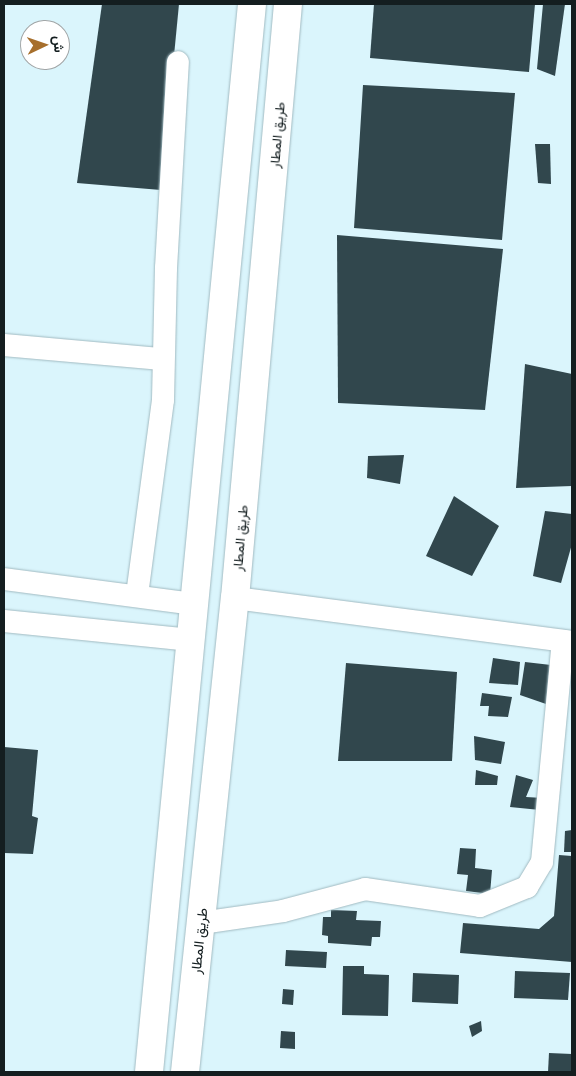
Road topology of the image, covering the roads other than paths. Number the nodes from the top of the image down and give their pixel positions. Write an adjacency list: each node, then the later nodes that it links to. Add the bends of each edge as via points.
1 (252, 4): 9 (highway)
2 (288, 4): 8 (highway, طريق المطار)
3 (178, 62): 5 (street)
4 (4, 345): 5 (street)
5 (162, 360): 7 (street, via 163,400 158,457)
6 (4, 579): 7 (street)
7 (137, 594): 9 (street)
8 (235, 598): 12 (street); 13 (highway, طريق المطار)
9 (193, 604): 11 (highway)
10 (4, 621): 11 (street)
11 (191, 640): 14 (highway)
12 (568, 642): 13 (street, via 542,862 526,886 480,906 365,889 283,911)
13 (201, 923): 15 (highway, طريق المطار)
14 (149, 1072)
15 (185, 1072)

